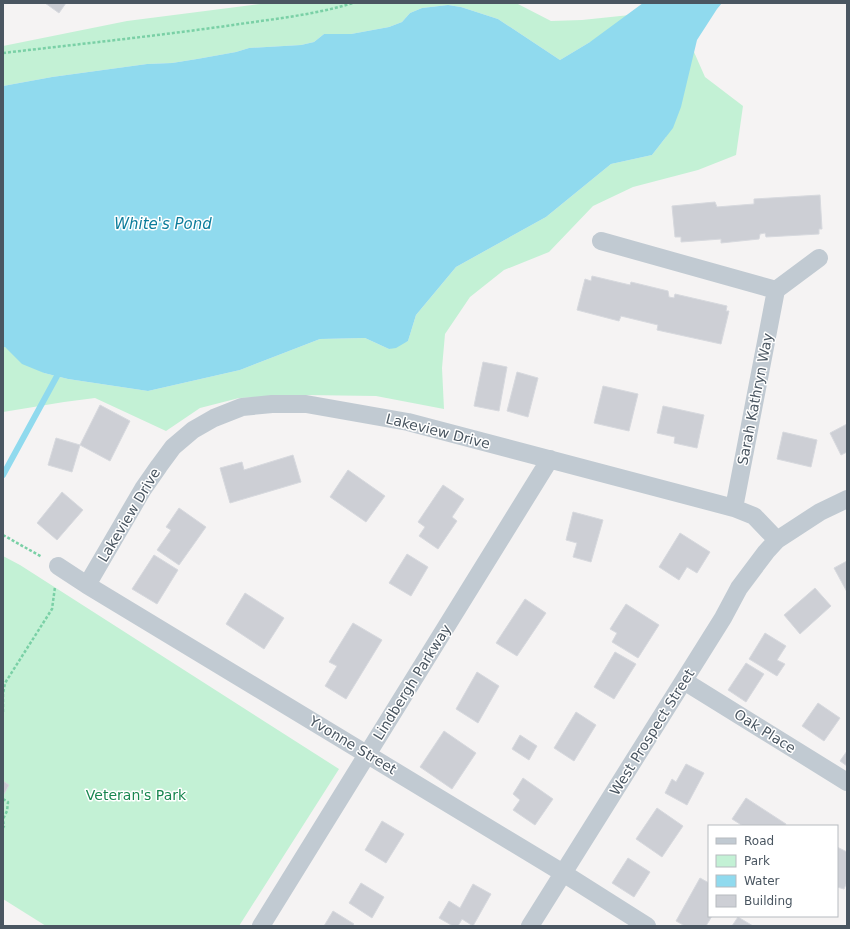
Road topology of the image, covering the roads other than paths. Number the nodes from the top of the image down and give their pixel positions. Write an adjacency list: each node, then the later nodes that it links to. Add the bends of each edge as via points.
1 (601, 241): 3 (street)
2 (819, 258): 3 (street)
3 (776, 290): 6 (street, Sarah Kathryn Way)
4 (550, 459): 6 (street, Lakeview Drive); 9 (street, Lakeview Drive, via 408,422 306,404 242,407 193,430 173,447 143,489); 11 (street, Lindbergh Parkway)
5 (847, 499): 7 (street, via 820,512)
6 (734, 508): 7 (street, Lakeview Drive, via 754,516)
7 (777, 540): 10 (street, West Prospect Street, via 739,588)
8 (58, 566): 9 (street, Yvonne Street)
9 (87, 585): 11 (street, Yvonne Street)
10 (684, 681): 12 (street, Oak Place); 13 (street, West Prospect Street)
11 (368, 755): 13 (street, Yvonne Street); 14 (street, Lindbergh Parkway)
12 (847, 782)
13 (563, 873): 15 (street, West Prospect Street); 16 (street, Yvonne Street)
14 (261, 926)
15 (530, 926)
16 (646, 926)

